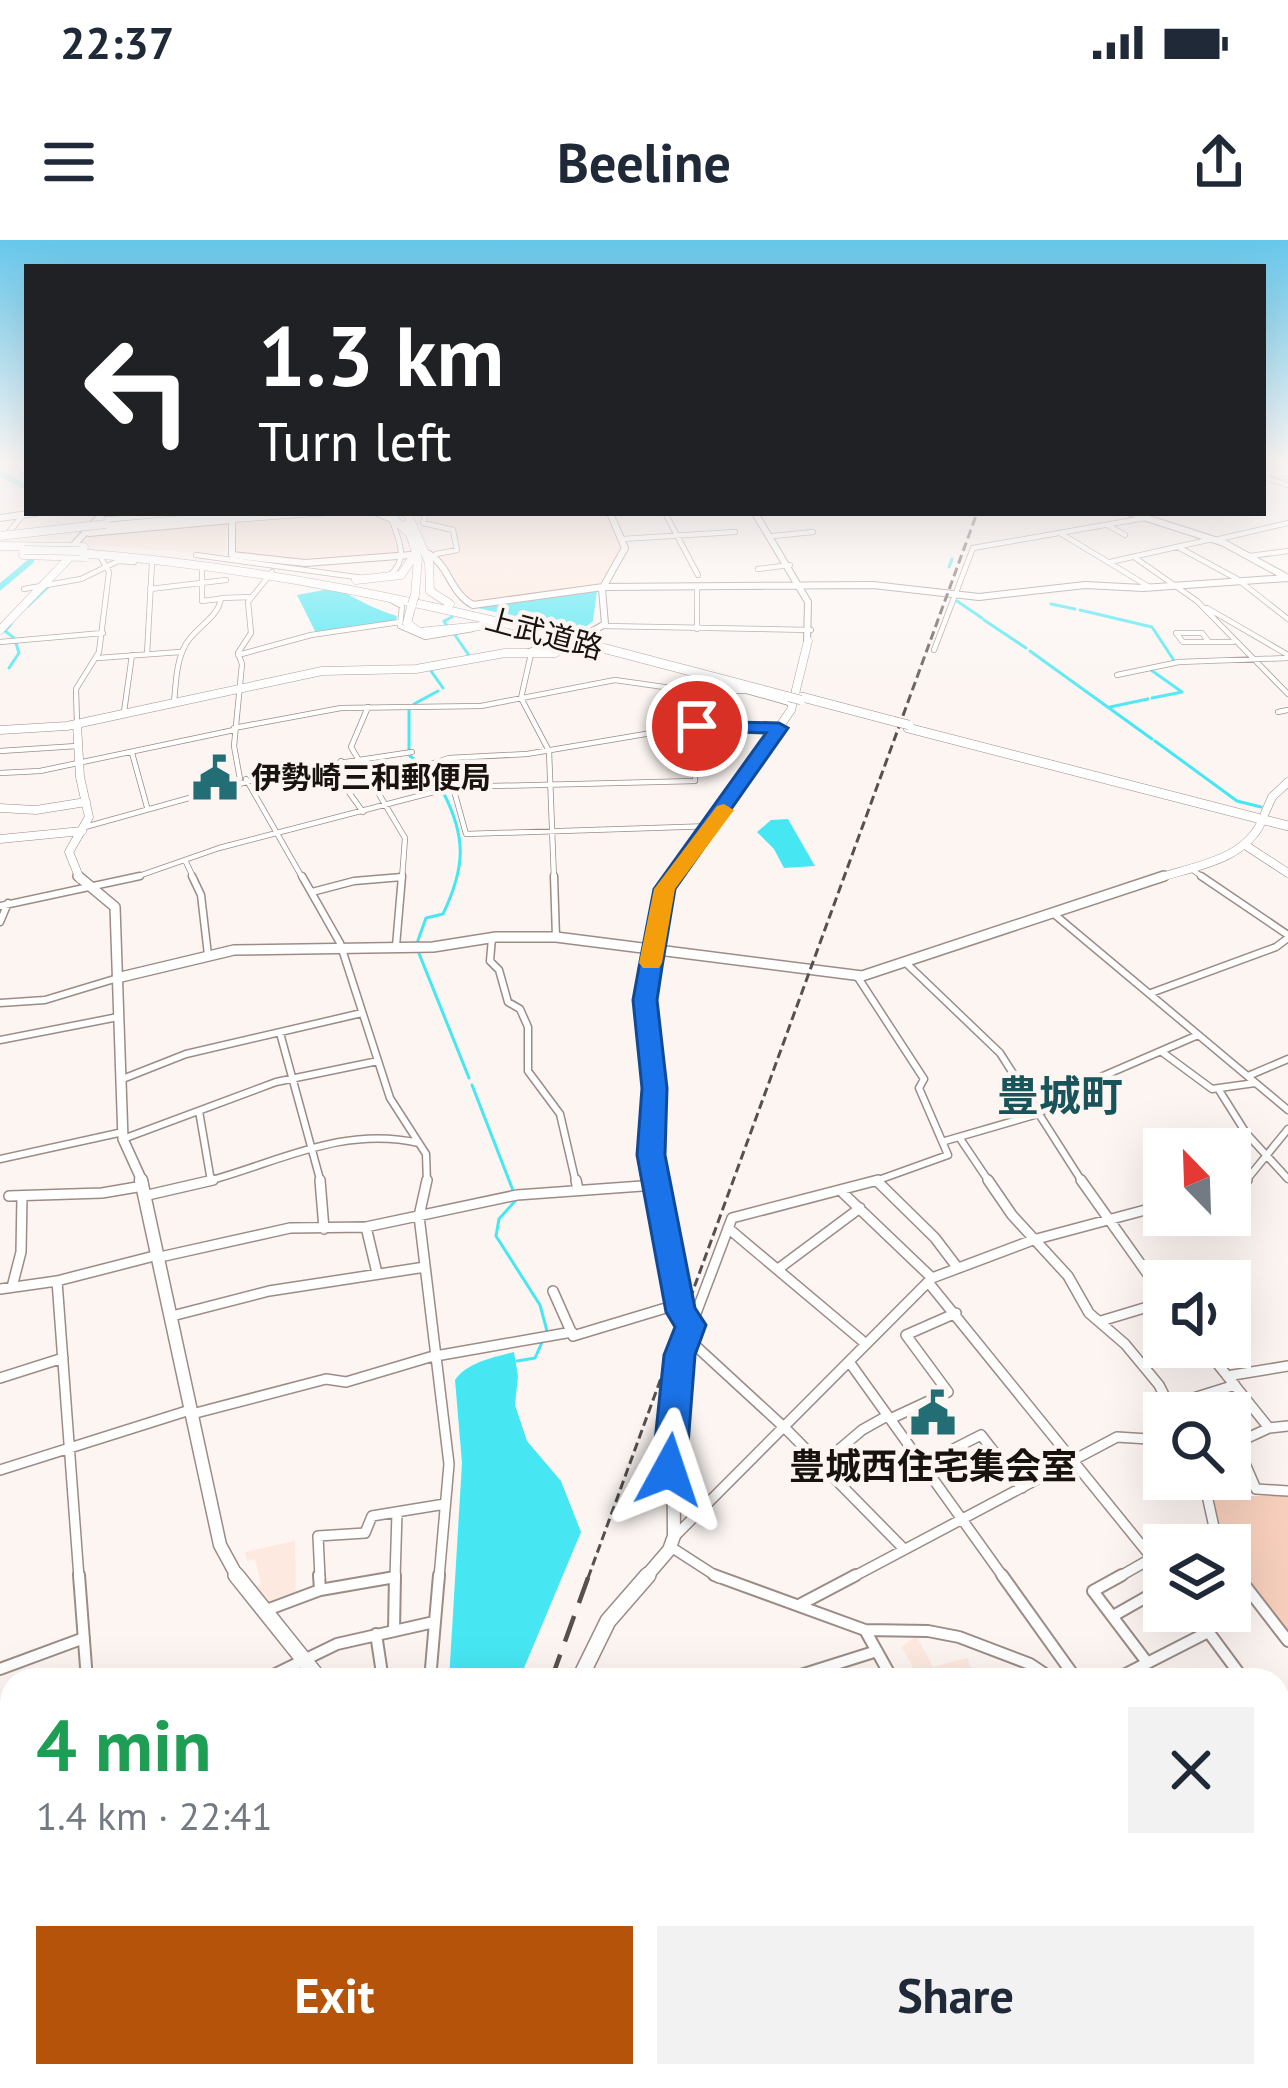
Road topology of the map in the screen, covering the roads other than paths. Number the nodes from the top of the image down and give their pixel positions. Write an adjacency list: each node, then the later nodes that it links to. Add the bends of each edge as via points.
1 (12, 548): 18 (highway)
2 (41, 548): 18 (highway, bridge)
3 (62, 548): 20 (highway, bridge)
4 (77, 548): 20 (street)
5 (78, 548): 20 (street)
6 (229, 548): 28 (street)
7 (415, 548): 21 (street)
8 (418, 548): 21 (highway)
9 (458, 548): 21 (street)
10 (623, 548): 40 (street)
11 (684, 548): 33 (street)
12 (780, 548): 29 (street)
13 (973, 548): 46 (street)
14 (1086, 548): 27 (street)
15 (1173, 548): 24 (street)
16 (1180, 548): 36 (street)
17 (1233, 548): 23 (street)
18 (23, 551): 20 (highway, 上武道路, bridge); 20 (highway, bridge)
19 (1288, 551): 23 (street)
20 (74, 552): 25 (highway); 28 (highway, 上武道路); 28 (highway, 上武道路); 38 (highway)
21 (420, 554): 28 (street); 28 (street, via 371,579); 28 (highway, via 403,574 376,581); 40 (street, via 471,605); 50 (highway); 52 (highway, via 434,596)
22 (196, 555): 28 (street)
23 (1250, 556): 34 (street)
24 (1134, 557): 27 (street); 39 (street)
25 (101, 558): 28 (highway); 32 (street)
26 (152, 562): 30 (street); 32 (street); 44 (street)
27 (1108, 562): 43 (street)
28 (257, 566): 30 (street); 47 (highway, 上武道路); 48 (street, via 260,593); 52 (highway, 上武道路); 54 (street, via 392,600 402,606)
29 (790, 566): 31 (street); 42 (street)
30 (202, 567): 37 (street)
31 (758, 568)
32 (106, 569): 38 (street); 59 (street)
33 (698, 575)
34 (1288, 578): 36 (street)
35 (226, 580): 37 (street)
36 (1241, 582): 39 (street); 53 (street)
37 (201, 584): 44 (street); 49 (street, via 202,601)
38 (40, 586): 45 (street); 56 (highway)
39 (1184, 586): 43 (street); 51 (street)
40 (603, 587): 41 (street); 55 (street)
41 (697, 587): 42 (street); 57 (street)
42 (801, 587): 46 (street); 58 (street)
43 (1151, 588): 46 (street)
44 (149, 589): 68 (street)
45 (24, 590)
46 (954, 595): 65 (street)
47 (396, 596): 50 (highway, via 449,612 459,621 441,631 416,628 411,622); 60 (highway, 上武道路)
48 (252, 597): 49 (street); 70 (street, via 250,633)
49 (220, 599): 66 (street)
50 (415, 600): 60 (highway, via 408,625 423,633 488,625)
51 (1205, 608): 64 (street); 74 (street)
52 (494, 618): 62 (highway, 上武道路)
53 (1288, 619)
54 (400, 622): 67 (street, via 419,637 487,628 554,642); 70 (street)
55 (604, 626): 57 (street); 62 (street)
56 (0, 627)
57 (697, 628): 58 (street)
58 (811, 630): 85 (street)
59 (104, 632): 61 (street); 73 (street)
60 (549, 636): 62 (highway, 上武道路)
61 (0, 642)
62 (580, 642): 67 (street); 72 (highway, 上武道路); 85 (highway, 上武道路)
63 (1209, 642): 64 (street)
64 (1233, 642): 75 (street)
65 (934, 650)
66 (180, 652): 68 (street); 86 (street)
67 (528, 653): 80 (street, via 416,669 322,671); 84 (street)
68 (148, 654): 69 (street)
69 (132, 655): 73 (street); 89 (street)
70 (238, 656): 80 (street)
71 (615, 656): 72 (street)
72 (628, 657): 76 (highway, 上武道路)
73 (98, 658): 91 (street, via 76,689)
74 (1287, 658): 75 (street)
75 (1253, 662): 77 (street, via 1181,662); 79 (street)
76 (674, 669): 82 (street); 85 (highway, 上武道路)
77 (1117, 675)
78 (1288, 677): 79 (street)
79 (1271, 679): 83 (street)
80 (238, 689): 86 (street); 94 (street)
81 (695, 692): 82 (street); 84 (street, via 621,680); 92 (street, via 703,709)
82 (747, 692): 85 (street)
83 (1288, 694)
84 (520, 698): 87 (street, via 447,709); 98 (street)
85 (795, 699): 93 (street); 115 (highway, 上武道路, bridge)
86 (174, 702): 89 (street)
87 (368, 707): 94 (street); 101 (street, via 351,741)
88 (1288, 710): 90 (street)
89 (124, 712): 91 (street)
90 (1278, 712)
91 (77, 724): 95 (street); 96 (street)
92 (697, 726): 93 (street); 98 (street); 109 (street, via 694,781)
93 (779, 728): 116 (street)
94 (234, 729): 100 (street); 106 (street)
95 (0, 730)
96 (77, 746): 97 (street); 103 (street)
97 (0, 751)
98 (549, 751): 104 (street); 109 (street)
99 (412, 752): 101 (street)
100 (132, 753): 103 (street); 112 (street)
101 (357, 757): 102 (street); 111 (street)
102 (340, 760): 106 (street); 114 (street, via 341,781)
103 (79, 764): 105 (street); 110 (street)
104 (428, 765)
105 (0, 773)
106 (243, 779): 112 (street); 119 (street)
107 (1288, 782): 121 (street)
108 (453, 787): 109 (street); 111 (street); 118 (street, via 466,834)
109 (551, 788): 118 (street)
110 (86, 802): 113 (street); 117 (street)
111 (387, 806): 114 (street); 125 (street, via 405,838)
112 (147, 807): 117 (street)
113 (0, 808)
114 (363, 812): 119 (street)
115 (1288, 824)
116 (712, 826): 118 (street); 136 (street, via 664,889)
117 (84, 829): 120 (street); 126 (street, via 69,852)
118 (554, 831): 131 (street)
119 (277, 832): 122 (street); 127 (street)
120 (0, 839)
121 (1248, 847): 123 (street); 124 (street)
122 (185, 862): 126 (street); 137 (street, via 203,906)
123 (1191, 868): 129 (street); 132 (street)
124 (1288, 873)
125 (402, 877): 127 (street); 135 (street)
126 (92, 887): 128 (street); 140 (street, via 115,907)
127 (312, 892): 134 (street)
128 (4, 904): 130 (street)
129 (1054, 914): 138 (street); 141 (street)
130 (0, 922)
131 (556, 937): 133 (street); 136 (street)
132 (1288, 937): 141 (street)
133 (492, 938): 135 (street); 173 (street, via 490,961 528,1027 526,1067 560,1114)
134 (341, 946): 135 (street); 137 (street); 143 (street)
135 (396, 946)
136 (654, 946): 139 (street); 171 (street, via 645,1000)
137 (208, 955): 140 (street)
138 (906, 963): 139 (street); 158 (street, via 1000,1053)
139 (857, 976): 162 (street, via 924,1079 919,1088)
140 (121, 977): 142 (street, via 45,1000); 144 (street)
141 (1150, 994): 146 (street)
142 (0, 1003)
143 (362, 1013): 145 (street); 150 (street)
144 (118, 1017): 147 (street); 153 (street)
145 (280, 1033): 152 (street); 153 (street, via 186,1054)
146 (1198, 1035): 148 (street); 151 (street)
147 (0, 1040)
148 (1162, 1052): 155 (street); 158 (street)
149 (1288, 1059): 151 (street)
150 (378, 1061): 152 (street); 163 (street)
151 (1248, 1076): 154 (street)
152 (292, 1078): 157 (street); 164 (street)
153 (120, 1080): 160 (street)
154 (1256, 1083): 155 (street); 156 (street)
155 (1219, 1090): 165 (street)
156 (1288, 1110)
157 (199, 1111): 160 (street); 169 (street)
158 (1038, 1114): 161 (street); 180 (street)
159 (1288, 1129): 165 (street)
160 (123, 1136): 166 (street); 172 (street)
161 (961, 1140): 162 (street); 184 (street)
162 (945, 1142): 170 (street, via 948,1155)
163 (420, 1143): 164 (street, via 389,1133); 179 (street, via 427,1182)
164 (310, 1148): 169 (street); 183 (street)
165 (1265, 1152): 167 (street); 168 (street)
166 (0, 1159)
167 (1251, 1175)
168 (1288, 1179)
169 (212, 1181): 172 (street)
170 (877, 1181): 174 (street); 187 (street)
171 (656, 1185): 173 (street); 196 (street)
172 (146, 1190): 176 (street); 185 (street)
173 (578, 1190): 179 (street)
174 (843, 1193): 177 (street); 182 (street, via 732,1218)
175 (10, 1196): 176 (street)
176 (22, 1196): 193 (street)
177 (860, 1208): 188 (street); 191 (street)
178 (1143, 1210): 180 (street)
179 (419, 1216): 181 (street); 186 (street)
180 (1105, 1218): 184 (street); 189 (street)
181 (366, 1227): 183 (street); 190 (street)
182 (728, 1228): 188 (street); 201 (street)
183 (324, 1229): 185 (street, via 290,1228)
184 (1033, 1240): 187 (street); 200 (street)
185 (160, 1256): 192 (street); 199 (street)
186 (425, 1267): 190 (street); 204 (street)
187 (957, 1267): 191 (street)
188 (778, 1270): 203 (street)
189 (1143, 1271)
190 (377, 1273): 199 (street)
191 (930, 1280): 198 (street); 203 (street)
192 (57, 1281): 193 (street); 205 (street)
193 (12, 1287): 194 (street)
194 (0, 1289)
195 (553, 1292): 202 (street)
196 (681, 1303): 201 (street); 202 (street)
197 (1143, 1307): 200 (street)
198 (956, 1312): 214 (street, via 906,1335 948,1392); 221 (street)
199 (172, 1316): 213 (street)
200 (1101, 1321): 211 (street)
201 (689, 1331): 217 (street); 231 (street, via 669,1470)
202 (572, 1332): 204 (street)
203 (866, 1344): 206 (street)
204 (436, 1356): 213 (street); 228 (street)
205 (63, 1358): 209 (street); 220 (street)
206 (850, 1363): 214 (street); 217 (street)
207 (1288, 1366): 210 (street)
208 (1221, 1368): 210 (street)
209 (0, 1378)
210 (1231, 1381): 212 (street); 216 (street)
211 (1162, 1392)
212 (1207, 1392)
213 (190, 1412): 220 (street); 240 (street, via 220,1545 233,1578)
214 (889, 1417): 222 (street); 223 (street)
215 (1288, 1426): 216 (street)
216 (1269, 1428): 218 (street)
217 (786, 1429): 222 (street); 231 (street)
218 (1251, 1436)
219 (1143, 1439): 221 (street, via 1117,1437)
220 (69, 1448): 224 (street); 247 (street)
221 (1078, 1462): 226 (street); 232 (street)
222 (821, 1465): 233 (street)
223 (922, 1465): 226 (street, via 981,1435); 230 (street)
224 (0, 1470)
225 (1251, 1479): 227 (street, via 1256,1489)
226 (1022, 1488): 230 (street)
227 (1288, 1491)
228 (445, 1504): 229 (street); 242 (street)
229 (397, 1513): 235 (street); 236 (street, via 372,1516 365,1533 318,1535)
230 (962, 1520): 233 (street); 262 (street)
231 (673, 1541): 239 (street, via 719,1578); 258 (street, via 616,1610)
232 (1143, 1545)
233 (904, 1549): 239 (street)
234 (1143, 1564): 241 (street, via 1094,1591)
235 (395, 1576): 236 (street); 243 (street)
236 (320, 1590): 240 (street)
237 (1251, 1593): 248 (street)
238 (1143, 1599): 241 (street)
239 (801, 1604): 244 (street)
240 (262, 1612): 250 (street)
241 (1112, 1616): 251 (street)
242 (434, 1622): 243 (street); 257 (street)
243 (394, 1630): 246 (street)
244 (865, 1630): 249 (street); 261 (street, via 959,1637)
245 (1208, 1632): 251 (street); 264 (street)
246 (376, 1634): 250 (street); 256 (street)
247 (84, 1638): 252 (street); 253 (street)
248 (1288, 1641)
249 (877, 1652): 259 (street); 260 (street)
250 (307, 1659): 254 (street); 255 (street)
251 (1146, 1661): 263 (street)
252 (3, 1668)
253 (86, 1668)
254 (288, 1668)
255 (313, 1668)
256 (381, 1668)
257 (431, 1668)
258 (585, 1668)
259 (824, 1668)
260 (886, 1668)
261 (1036, 1668)
262 (1068, 1668)
263 (1134, 1668)
264 (1235, 1668)

